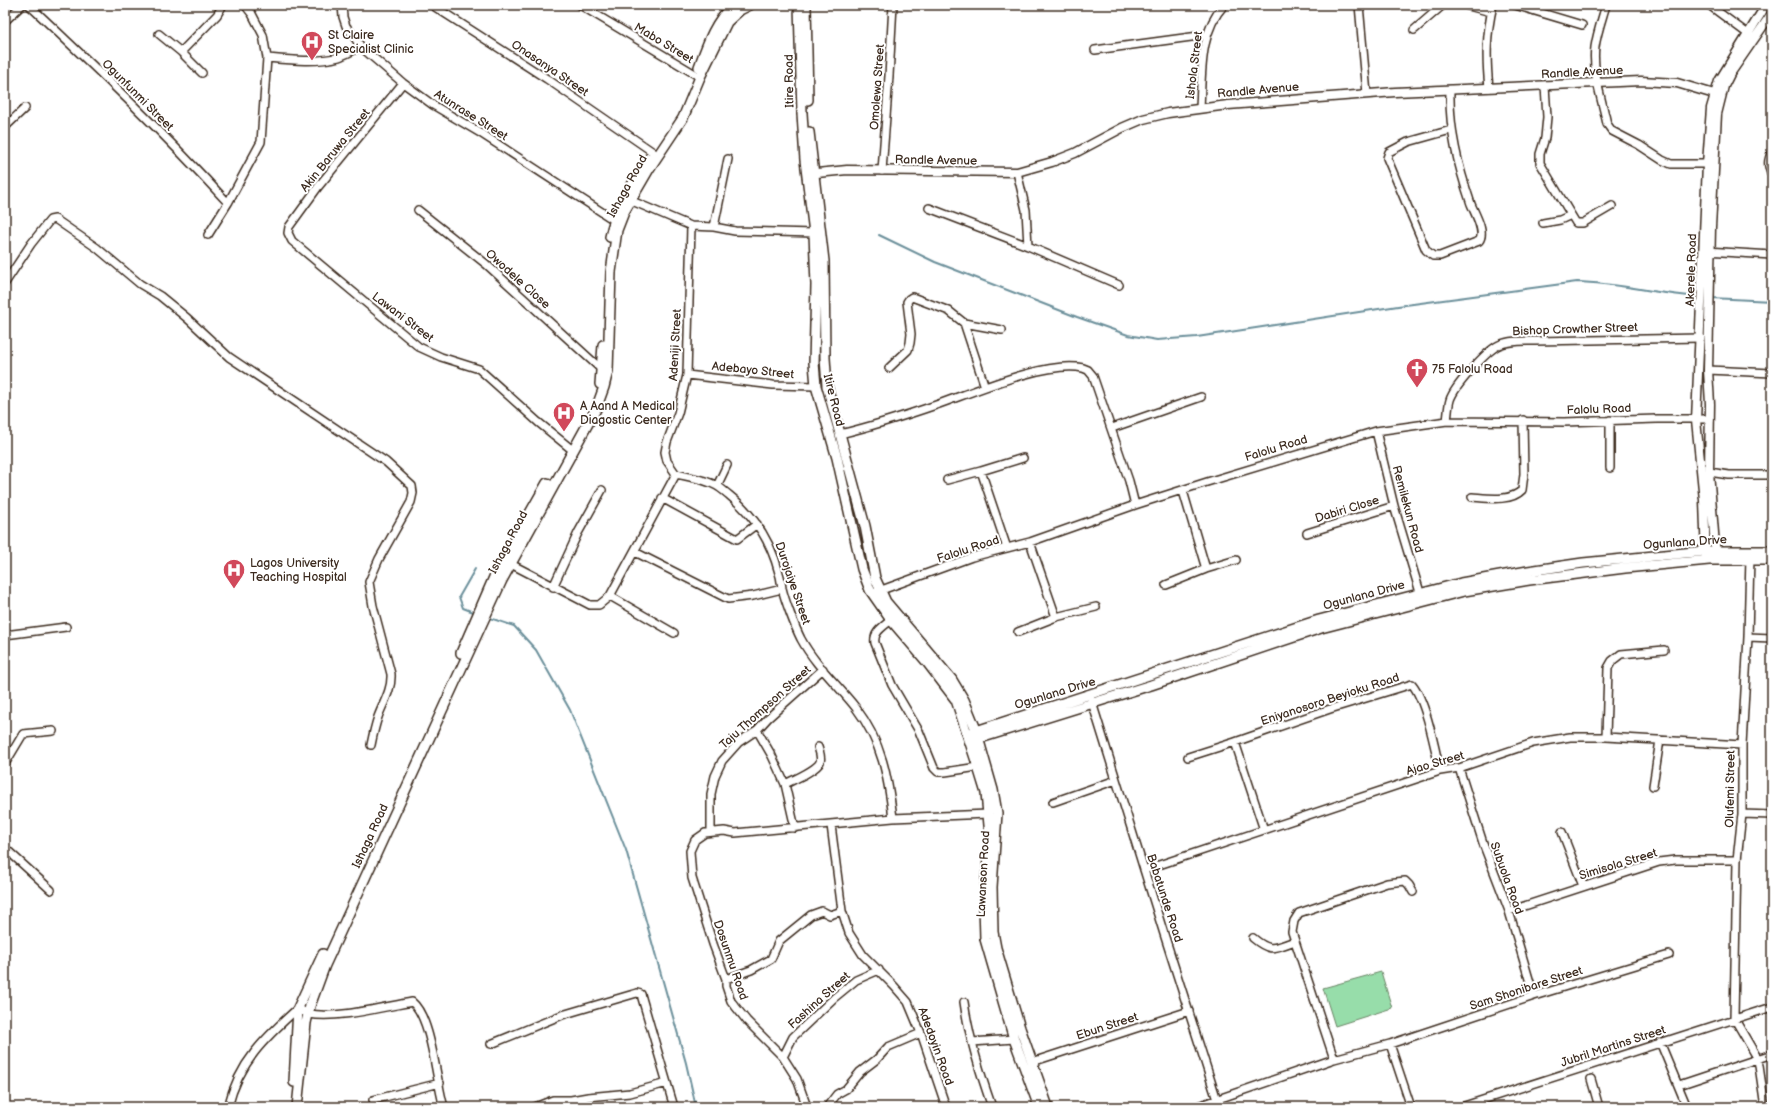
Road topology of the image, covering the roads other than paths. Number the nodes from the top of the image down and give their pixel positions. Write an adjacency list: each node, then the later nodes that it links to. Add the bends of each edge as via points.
1 (29, 5): 55 (street, Ogunfunmi Street, via 194,166)
2 (223, 5): 31 (street, via 217,15)
3 (245, 5): 32 (street, via 263,35)
4 (342, 5): 29 (street, Atunrase Street, via 346,26)
5 (432, 5): 47 (street, Onasanya Street, via 547,79)
6 (580, 5): 34 (street, Mabo Street)
7 (733, 5): 34 (main road, Ishaga Road, via 717,24)
8 (750, 5): 34 (main road, Ishaga Road, via 727,22)
9 (799, 5): 52 (main road, Itire Road, via 802,113)
10 (806, 5): 52 (main road, Itire Road)
11 (893, 5): 50 (street, Omolewa Street)
12 (1224, 5): 28 (street, Ishola Street)
13 (1359, 5): 40 (street)
14 (1443, 5): 25 (street)
15 (1465, 5): 21 (street)
16 (1515, 5): 24 (street)
17 (1606, 5): 35 (street, via 1595,48)
18 (1709, 5): 27 (street)
19 (1766, 5): 27 (street, Akerele Road)
20 (20, 6): 23 (street)
21 (1492, 8): 38 (street, via 1487,30)
22 (1772, 13): 41 (street)
23 (5, 21)
24 (1582, 25)
25 (1414, 30)
26 (159, 34): 31 (street)
27 (1748, 34): 41 (street, Akerele Road, via 1719,81)
28 (1206, 35): 30 (street); 43 (street, Ishola Street)
29 (361, 47): 32 (street, via 330,58); 36 (street, Atunrase Street)
30 (1095, 50)
31 (181, 52): 33 (street)
32 (267, 58): 55 (street, via 261,142)
33 (202, 73)
34 (698, 76): 47 (main road, Ishaga Road, via 679,118); 54 (main road, Ishaga Road, via 683,118)
35 (1598, 82): 37 (street, Randle Avenue); 41 (street, Randle Avenue, via 1677,83); 49 (street, via 1607,124 1612,131 1671,164)
36 (403, 83): 60 (street, Atunrase Street, via 433,105); 64 (street, Akin Baruwa Street, via 318,187)
37 (1545, 86): 38 (street, Randle Avenue); 59 (street, via 1547,117 1540,163)
38 (1490, 88): 39 (street, Randle Avenue)
39 (1450, 90): 40 (street, Randle Avenue); 45 (street)
40 (1367, 94): 43 (street, Randle Avenue)
41 (1718, 95): 49 (street, Akerele Road, via 1711,108); 68 (street)
42 (26, 108): 44 (street)
43 (1200, 108): 51 (street, Randle Avenue, via 1143,119 1074,153)
44 (5, 127)
45 (1451, 130): 45 (street, via 1408,142 1389,152 1387,158 1426,250 1433,256 1440,256 1479,242 1482,236 1460,173)
46 (1772, 151): 53 (street, via 1768,165)
47 (653, 152): 54 (main road, Ishaga Road)
48 (728, 160): 63 (street)
49 (1707, 164): 68 (street, Akerele Road)
50 (882, 171): 51 (street, Randle Avenue); 52 (street, Randle Avenue, via 847,170)
51 (1017, 172): 67 (street, via 1026,210)
52 (810, 174): 65 (main road, Itire Road); 91 (main road, Itire Road, via 824,261 826,380)
53 (1772, 174)
54 (629, 198): 60 (main road, Ishaga Road); 62 (street); 121 (main road, Ishaga Road, via 617,230 613,254 608,371 604,387 596,409)
55 (228, 203): 66 (street)
56 (1612, 206): 59 (street, via 1579,224)
57 (929, 208): 67 (street)
58 (418, 210): 76 (street, Owodele Close, via 486,264)
59 (1571, 215): 61 (street)
60 (614, 220): 76 (main road, Ishaga Road, via 604,272)
61 (1543, 223)
62 (691, 226): 63 (street); 80 (street, Adeniji Street)
63 (714, 227): 65 (street, via 735,231)
64 (288, 233): 92 (street, Lawani Street, via 292,241 419,347 440,357 479,369)
65 (814, 233): 81 (main road, Itire Road)
66 (208, 235)
67 (1028, 246): 71 (street)
68 (1707, 251): 69 (street); 72 (street, Akerele Road)
69 (1772, 254)
70 (5, 283): 149 (street, via 43,228 50,220 55,219 97,248 140,284 160,296 229,357 386,462 412,486 414,493 411,502 369,582 391,674 387,697)
71 (1119, 285)
72 (1706, 309): 75 (street, Akerele Road); 78 (street)
73 (964, 323): 74 (street); 77 (street, via 949,311 912,297 907,302 912,334 908,350); 82 (street)
74 (1002, 330)
75 (1701, 338): 87 (street, Akerele Road); 88 (street, Bishop Crowther Street, via 1529,341 1499,345 1486,354 1459,384 1450,399)
76 (601, 368): 92 (main road, Ishaga Road, via 600,386)
77 (889, 368)
78 (1708, 370): 79 (street); 84 (street)
79 (1772, 373)
80 (687, 375): 81 (street, Adebayo Street, via 773,385); 98 (street, Adeniji Street, via 665,452 667,461)
81 (816, 386): 126 (main road, Itire Road, via 862,569)
82 (985, 387): 89 (street, via 1051,368 1084,368 1093,376); 91 (street, via 881,424)
83 (1201, 397): 89 (street)
84 (1710, 419): 87 (street, Falolu Road); 97 (street)
85 (1523, 420): 86 (street, Falolu Road); 88 (street, Falolu Road); 104 (street, via 1522,490 1503,498)
86 (1610, 420): 87 (street, Falolu Road); 95 (street)
87 (1696, 420): 113 (street, Akerele Road, via 1704,500)
88 (1447, 421): 90 (street, Falolu Road)
89 (1112, 428): 106 (street)
90 (1376, 431): 103 (street, Falolu Road, via 1277,459); 107 (street, Remilekun Road)
91 (840, 434): 126 (main road, Itire Road, via 865,526)
92 (570, 448): 121 (main road, Ishaga Road, via 545,487)
93 (1023, 458): 96 (street)
94 (727, 465): 101 (street)
95 (1610, 468)
96 (981, 471): 100 (street); 111 (street)
97 (1709, 472): 99 (street, via 1729,475); 112 (street)
98 (676, 474): 101 (street, Durojaiye Street); 105 (street)
99 (1772, 475)
100 (947, 480)
101 (717, 486): 108 (street, Durojaiye Street, via 740,505)
102 (602, 490): 124 (street, via 578,533)
103 (1183, 491): 106 (street, Falolu Road); 122 (street)
104 (1472, 497)
105 (662, 498): 108 (street, via 737,539); 115 (street)
106 (1135, 505): 110 (street, Falolu Road)
107 (1394, 506): 109 (street, Dabiri Close); 128 (street, Remilekun Road)
108 (757, 524): 125 (street, Durojaiye Street, via 773,553)
109 (1307, 533)
110 (1030, 542): 111 (street, Falolu Road); 130 (street)
111 (1006, 548): 126 (street, Falolu Road, via 972,557)
112 (1716, 550): 113 (main road, Ogunlana Drive); 116 (main road, Ogunlana Drive); 119 (street)
113 (1705, 551): 118 (street, Akerele Road); 128 (main road, Ogunlana Drive, via 1528,571 1462,583)
114 (1772, 551): 116 (main road, Ogunlana Drive)
115 (635, 552): 125 (street, via 728,599 753,596); 127 (street)
116 (1750, 556): 119 (main road, Ogunlana Drive); 120 (main road, Ogunlana Drive); 137 (street, Olufemi Street)
117 (1236, 560): 122 (street)
118 (1706, 560): 119 (main road, Ogunlana Drive); 128 (main road, Ogunlana Drive, via 1584,572)
119 (1716, 560)
120 (1772, 560)
121 (507, 562): 124 (street); 133 (main road, Ishaga Road)
122 (1206, 569): 123 (street)
123 (1166, 585)
124 (553, 587): 127 (street, via 590,605 599,605)
125 (782, 588): 140 (street, Durojaiye Street, via 801,639)
126 (876, 592): 131 (main road, Itire Road); 144 (main road, Itire Road, via 952,680 964,700)
127 (610, 596): 135 (street)
128 (1421, 597): 141 (main road, Ogunlana Drive, via 1319,620)
129 (1096, 607): 130 (street)
130 (1056, 617): 134 (street)
131 (891, 620): 144 (main road, Itire Road, via 950,691); 153 (street, via 877,631 875,643 892,685 919,731 934,768 938,772 945,772)
132 (66, 627): 136 (street)
133 (476, 629): 186 (main road, Ishaga Road); 188 (main road, Ishaga Road, via 335,941)
134 (1018, 632)
135 (674, 633)
136 (5, 635)
137 (1748, 637): 138 (street); 148 (street, Olufemi Street)
138 (1772, 638)
139 (1664, 650): 145 (street, via 1621,654 1612,661 1608,668)
140 (823, 669): 143 (street, Taju Thompson Street); 163 (street, Durojaiye Street, via 856,708 879,749 886,772)
141 (1091, 699): 144 (main road, Ogunlana Drive, via 1020,716); 156 (street, Babatunde Road)
142 (53, 730): 152 (street, via 23,734)
143 (757, 730): 157 (street); 167 (street, Taju Thompson Street, via 739,742 722,761 715,776 711,794)
144 (972, 737): 153 (main road, Lawanson Road); 182 (main road, Lawanson Road, via 993,790 997,813 992,887 993,932)
145 (1606, 737): 146 (street, Ajao Street); 154 (street, Ajao Street, via 1550,740)
146 (1660, 740): 148 (street, Ajao Street); 158 (street)
147 (1235, 742): 151 (street); 155 (street, Eniyanosoro Beyioku Road, via 1412,684 1422,705); 166 (street)
148 (1742, 744): 161 (street, Olufemi Street)
149 (371, 745)
150 (818, 747): 157 (street, via 821,755 816,767)
151 (1188, 757)
152 (5, 764)
153 (978, 767): 160 (main road, Lawanson Road, via 986,793)
154 (1459, 768): 155 (street, Ajao Street); 176 (street, Subuola Road, via 1484,846)
155 (1440, 772): 166 (street, Ajao Street)
156 (1116, 780): 159 (street); 171 (street, Babatunde Road)
157 (785, 784): 165 (street)
158 (1653, 786)
159 (1053, 802)
160 (988, 814): 163 (street); 182 (main road, Lawanson Road, via 990,836 984,905 985,938)
161 (1742, 814): 162 (street); 170 (street, Olufemi Street)
162 (1772, 815)
163 (893, 818): 164 (street)
164 (831, 825): 165 (street); 175 (street, Adedoyin Road)
165 (795, 828): 167 (street, via 735,833)
166 (1264, 830): 171 (street, Ajao Street)
167 (711, 832): 181 (street, Dosunmu Road, via 700,836 692,845 692,878)
168 (1562, 832): 172 (street)
169 (5, 848): 173 (street)
170 (1737, 860): 172 (street, Simisola Street, via 1659,862); 189 (street, Olufemi Street)
171 (1144, 870): 187 (street, Babatunde Road)
172 (1583, 886): 176 (street, Simisola Street)
173 (51, 890)
174 (1413, 892): 178 (street, via 1404,881 1398,881 1299,914 1294,921 1292,932)
175 (842, 911): 180 (street, Adedoyin Road, via 849,933 860,950); 181 (street, via 830,915 822,911 811,915 779,941 771,959 752,970)
176 (1509, 911): 183 (street, Subuola Road)
177 (1253, 938): 178 (street, via 1269,948)
178 (1295, 942): 198 (street)
179 (1669, 955): 183 (street, Sam Shonibare Street)
180 (879, 970): 190 (street, Adedoyin Road, via 908,1002); 197 (street, Fashina Street, via 856,980 834,998 793,1037)
181 (726, 979): 197 (street, Dosunmu Road, via 736,1009)
182 (1003, 988): 191 (main road, Lawanson Road); 200 (main road, Lawanson Road)
183 (1534, 996): 195 (street, Sam Shonibare Street)
184 (964, 1002): 192 (street)
185 (1772, 1007): 189 (street, Jubril Martins Street)
186 (298, 1008): 188 (street); 207 (street, via 248,1059); 208 (main road, Ishaga Road)
187 (1189, 1011): 200 (street, Ebun Street); 206 (street, Babatunde Road)
188 (308, 1014): 202 (street, via 358,1012 412,1002 418,1007 428,1032); 209 (main road, Ishaga Road)
189 (1734, 1018): 193 (street, Jubril Martins Street); 199 (street)
190 (921, 1033): 214 (street, via 888,1047 860,1072 846,1089 837,1094); 215 (street, Adedoyin Road)
191 (1014, 1039): 192 (street); 217 (main road, Lawanson Road)
192 (972, 1042): 216 (street)
193 (1660, 1042): 204 (street); 221 (street, Jubril Martins Street)
194 (492, 1044): 203 (street, via 562,1015 623,995 641,994)
195 (1390, 1044): 198 (street, Sam Shonibare Street); 220 (street)
196 (1772, 1054): 199 (street)
197 (783, 1057): 213 (street, Dosunmu Road, via 797,1079)
198 (1334, 1059): 206 (street, Sam Shonibare Street)
199 (1758, 1059): 204 (street); 224 (street)
200 (1032, 1062): 218 (main road, Lawanson Road)
201 (1590, 1079): 222 (street)
202 (440, 1082): 205 (street); 210 (street)
203 (667, 1082): 211 (street, via 630,1093 553,1100); 212 (street)
204 (1679, 1085): 223 (street)
205 (373, 1100)
206 (1217, 1100): 219 (street, Sam Shonibare Street)
207 (228, 1107)
208 (292, 1107)
209 (297, 1107)
210 (444, 1107)
211 (535, 1107)
212 (674, 1107)
213 (807, 1107)
214 (827, 1107)
215 (946, 1107)
216 (992, 1107)
217 (1039, 1107)
218 (1048, 1107)
219 (1196, 1107)
220 (1411, 1107)
221 (1461, 1107)
222 (1599, 1107)
223 (1687, 1107)
224 (1765, 1107)

